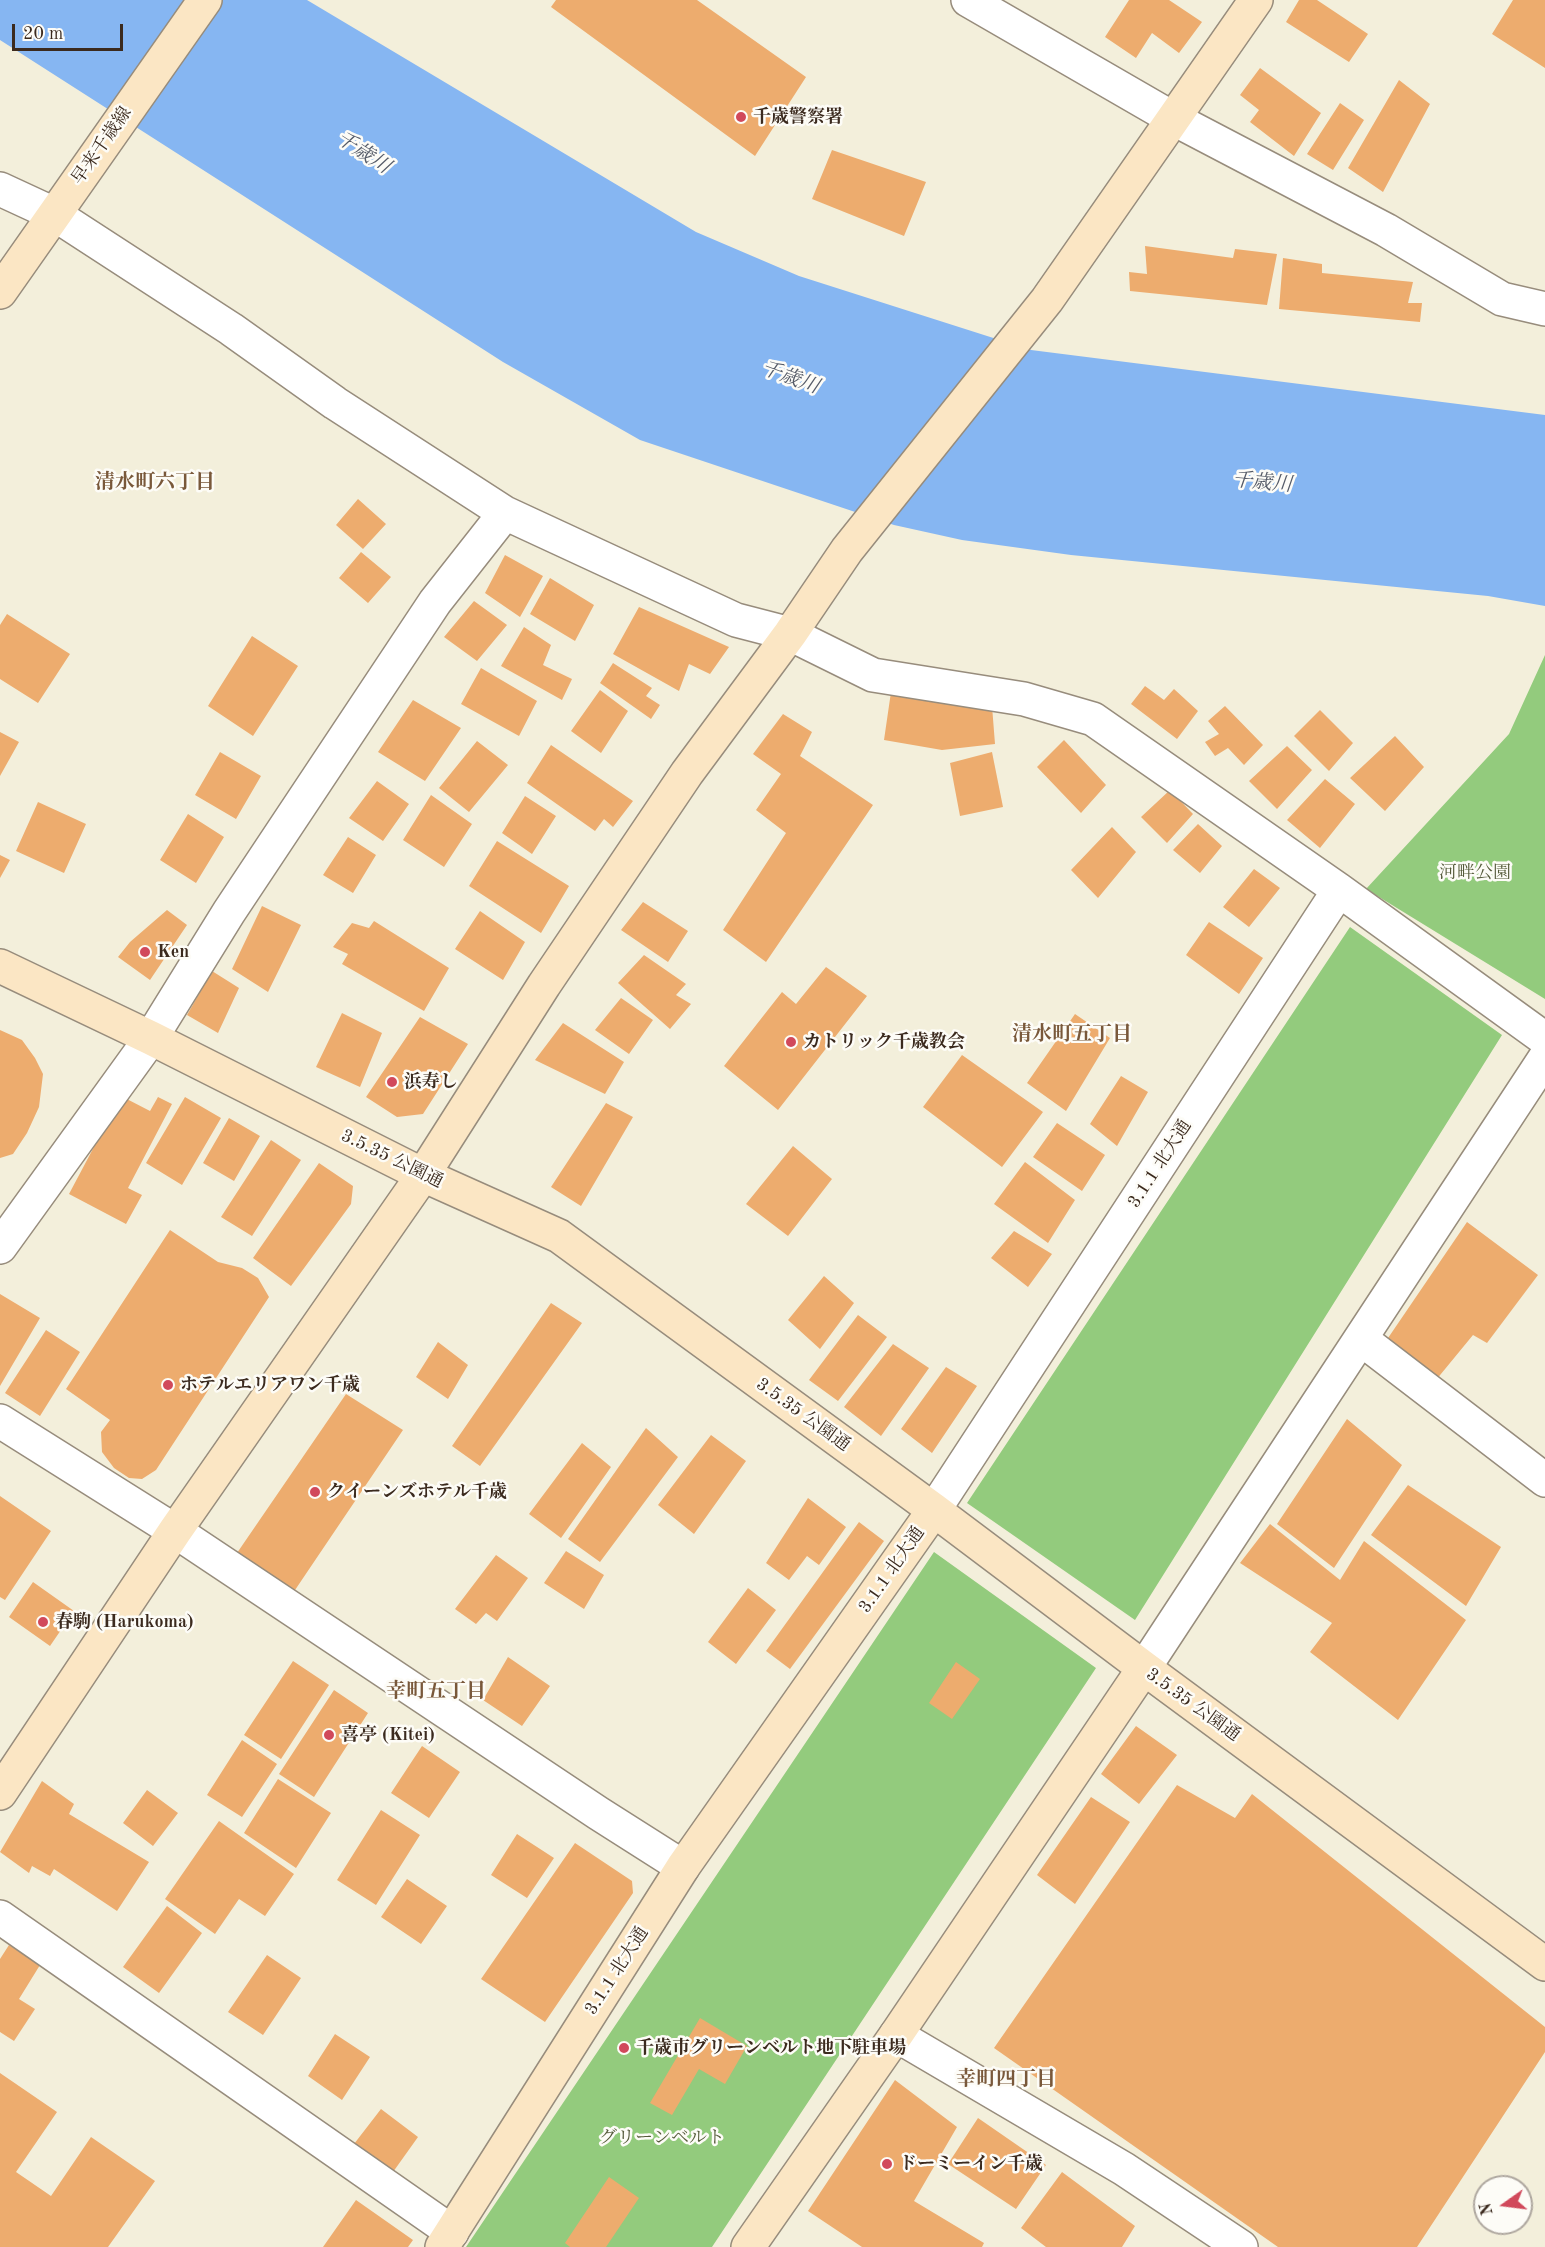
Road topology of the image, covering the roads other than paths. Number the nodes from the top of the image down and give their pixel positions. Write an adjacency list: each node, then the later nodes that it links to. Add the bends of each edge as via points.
1 (205, 0): 6 (street, 早来千歳線)
2 (968, 0): 4 (street)
3 (1256, 0): 4 (street)
4 (1173, 119): 8 (street, via 1386,230 1502,299); 10 (street, via 1047,300 847,550)
5 (0, 189): 6 (street)
6 (54, 214): 7 (street, 早来千歳線); 9 (street)
7 (0, 292)
8 (1545, 309)
9 (505, 513): 10 (street, via 736,620); 13 (street, via 435,602 229,912)
10 (790, 633): 11 (street, via 873,675 1024,699 1093,719); 16 (street, via 687,773 544,985)
11 (1339, 890): 14 (street); 21 (street, 3.1.1 北大通)
12 (0, 966): 13 (street, 3.5.35 公園通)
13 (151, 1038): 16 (street, 3.5.35 公園通); 17 (street)
14 (1545, 1039)
15 (1545, 1058): 18 (street)
16 (423, 1175): 21 (street, 3.5.35 公園通, via 560,1236); 22 (street)
17 (0, 1247)
18 (1360, 1339): 20 (street); 23 (street)
19 (0, 1421): 22 (street)
20 (1545, 1480)
21 (934, 1510): 23 (street, 3.5.35 公園通); 25 (street, 3.1.1 北大通)
22 (176, 1531): 24 (street); 25 (street)
23 (1144, 1668): 27 (street, 3.5.35 公園通); 28 (street)
24 (0, 1793)
25 (683, 1867): 29 (street, 3.1.1 北大通)
26 (0, 1917): 29 (street)
27 (1545, 1964)
28 (896, 2035): 30 (street); 31 (street, via 1124,2169)
29 (447, 2239)
30 (748, 2247)
31 (1241, 2247)

